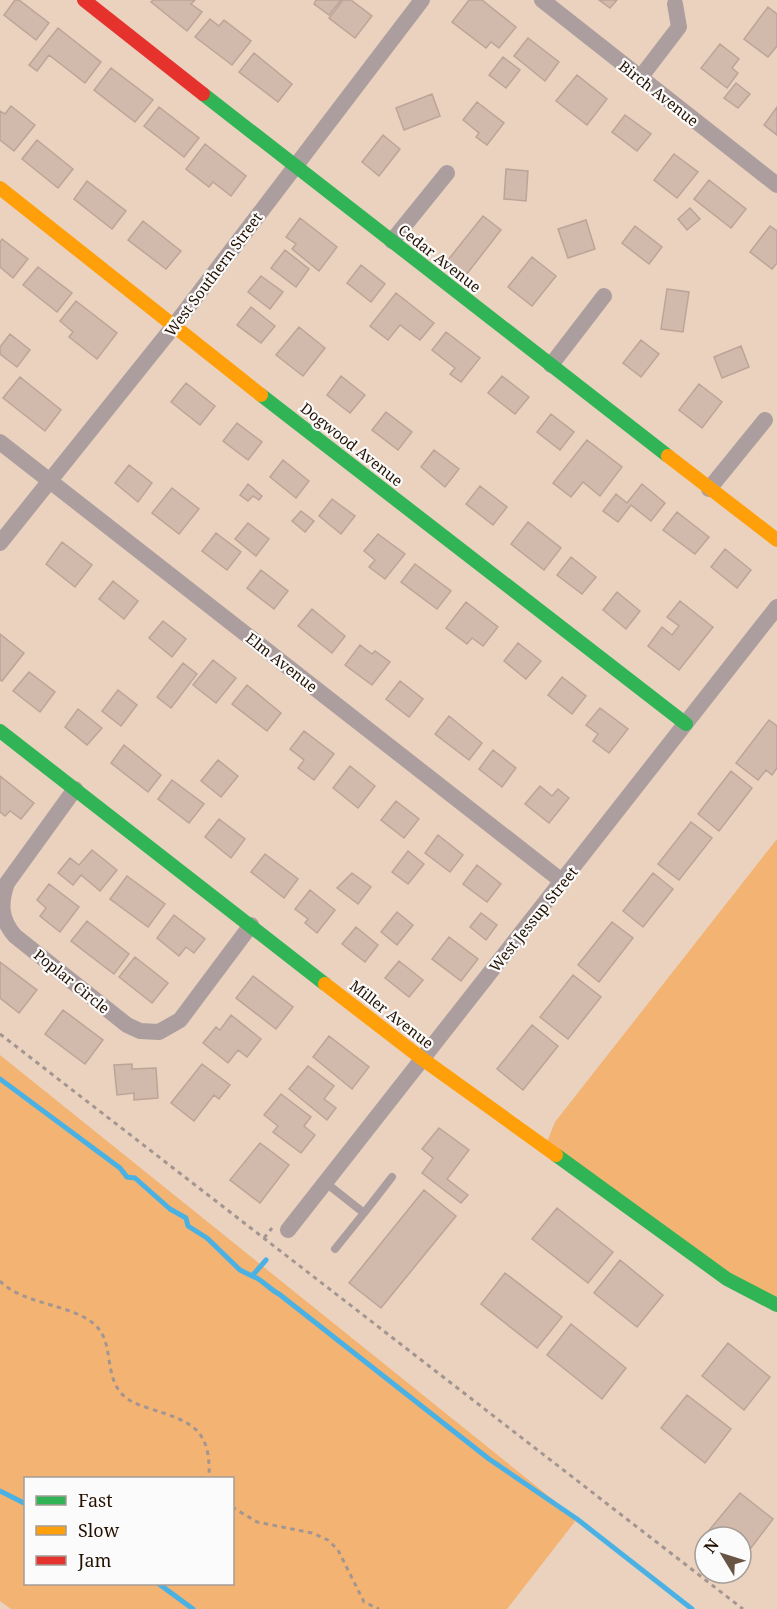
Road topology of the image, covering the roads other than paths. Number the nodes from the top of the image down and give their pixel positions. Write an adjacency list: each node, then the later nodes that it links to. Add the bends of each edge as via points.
1 (84, 0): 6 (street, Cedar Avenue)
2 (542, 0): 5 (street, Birch Avenue)
3 (418, 1): 6 (street, West Southern Street)
4 (675, 4): 5 (street, via 679,27)
5 (640, 78): 8 (street, Birch Avenue)
6 (295, 167): 10 (street, Cedar Avenue); 12 (street, West Southern Street)
7 (447, 173): 10 (street)
8 (777, 185)
9 (0, 188): 12 (street, Dogwood Avenue)
10 (392, 241): 13 (street, Cedar Avenue)
11 (604, 296): 13 (street)
12 (173, 327): 16 (street, West Southern Street); 21 (street, Dogwood Avenue)
13 (551, 365): 17 (street, Cedar Avenue)
14 (765, 420): 17 (street)
15 (0, 442): 16 (street, Elm Avenue)
16 (50, 480): 19 (street, West Southern Street); 24 (street, Elm Avenue)
17 (709, 489): 18 (street, Cedar Avenue)
18 (777, 540)
19 (0, 543)
20 (777, 607): 21 (street, West Jessup Street)
21 (686, 724): 24 (street, West Jessup Street)
22 (0, 731): 23 (street, Miller Avenue)
23 (75, 789): 25 (street, Miller Avenue); 25 (street, Poplar Circle, via 7,883 2,917 15,936 127,1025 140,1031 159,1032 180,1020)
24 (563, 882): 26 (street, West Jessup Street)
25 (251, 925): 26 (street, Miller Avenue)
26 (421, 1058): 28 (street, West Jessup Street); 32 (street, Miller Avenue, via 727,1279)
27 (392, 1177): 29 (lane)
28 (326, 1183): 29 (lane); 30 (street, West Jessup Street)
29 (364, 1213): 31 (lane)
30 (288, 1230)
31 (335, 1249)
32 (777, 1305)

